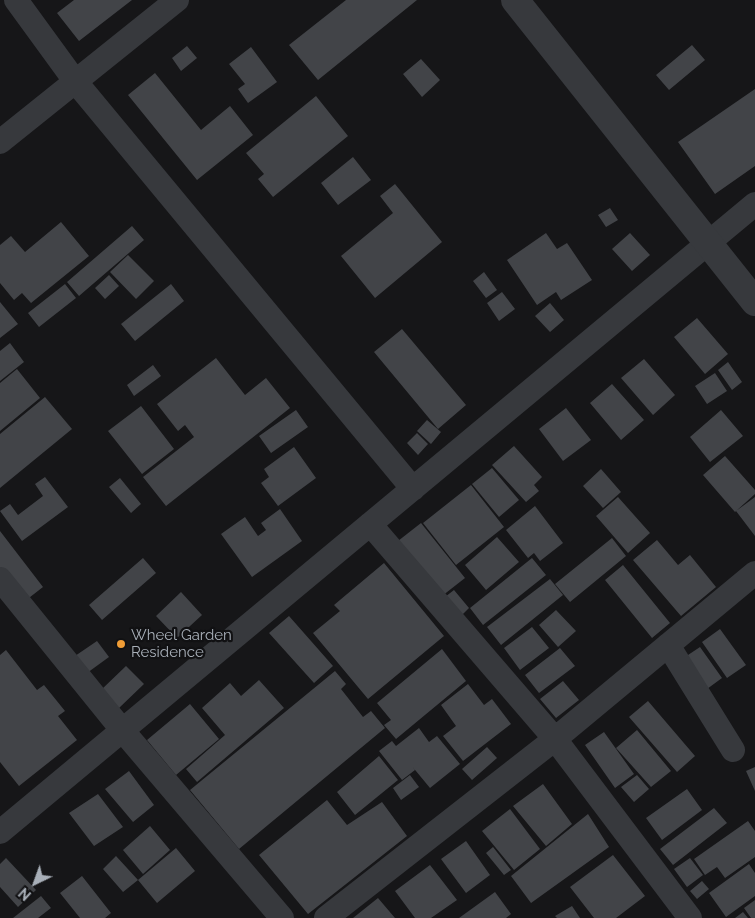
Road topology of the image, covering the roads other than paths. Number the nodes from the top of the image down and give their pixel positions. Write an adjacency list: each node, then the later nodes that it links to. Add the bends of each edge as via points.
1 (16, 0): 4 (street)
2 (178, 0): 4 (street)
3 (515, 0): 7 (street)
4 (74, 81): 5 (street); 9 (street)
5 (0, 142)
6 (755, 204): 7 (street)
7 (706, 242): 8 (street); 9 (street)
8 (755, 302)
9 (412, 489): 10 (street)
10 (370, 524): 14 (street); 15 (street)
11 (755, 573): 13 (street)
12 (0, 579): 14 (street)
13 (668, 645): 15 (street); 16 (street)
14 (123, 731): 17 (street); 18 (street)
15 (555, 738): 19 (street); 20 (street)
16 (733, 750)
17 (0, 832)
18 (282, 918)
19 (326, 918)
20 (690, 918)

